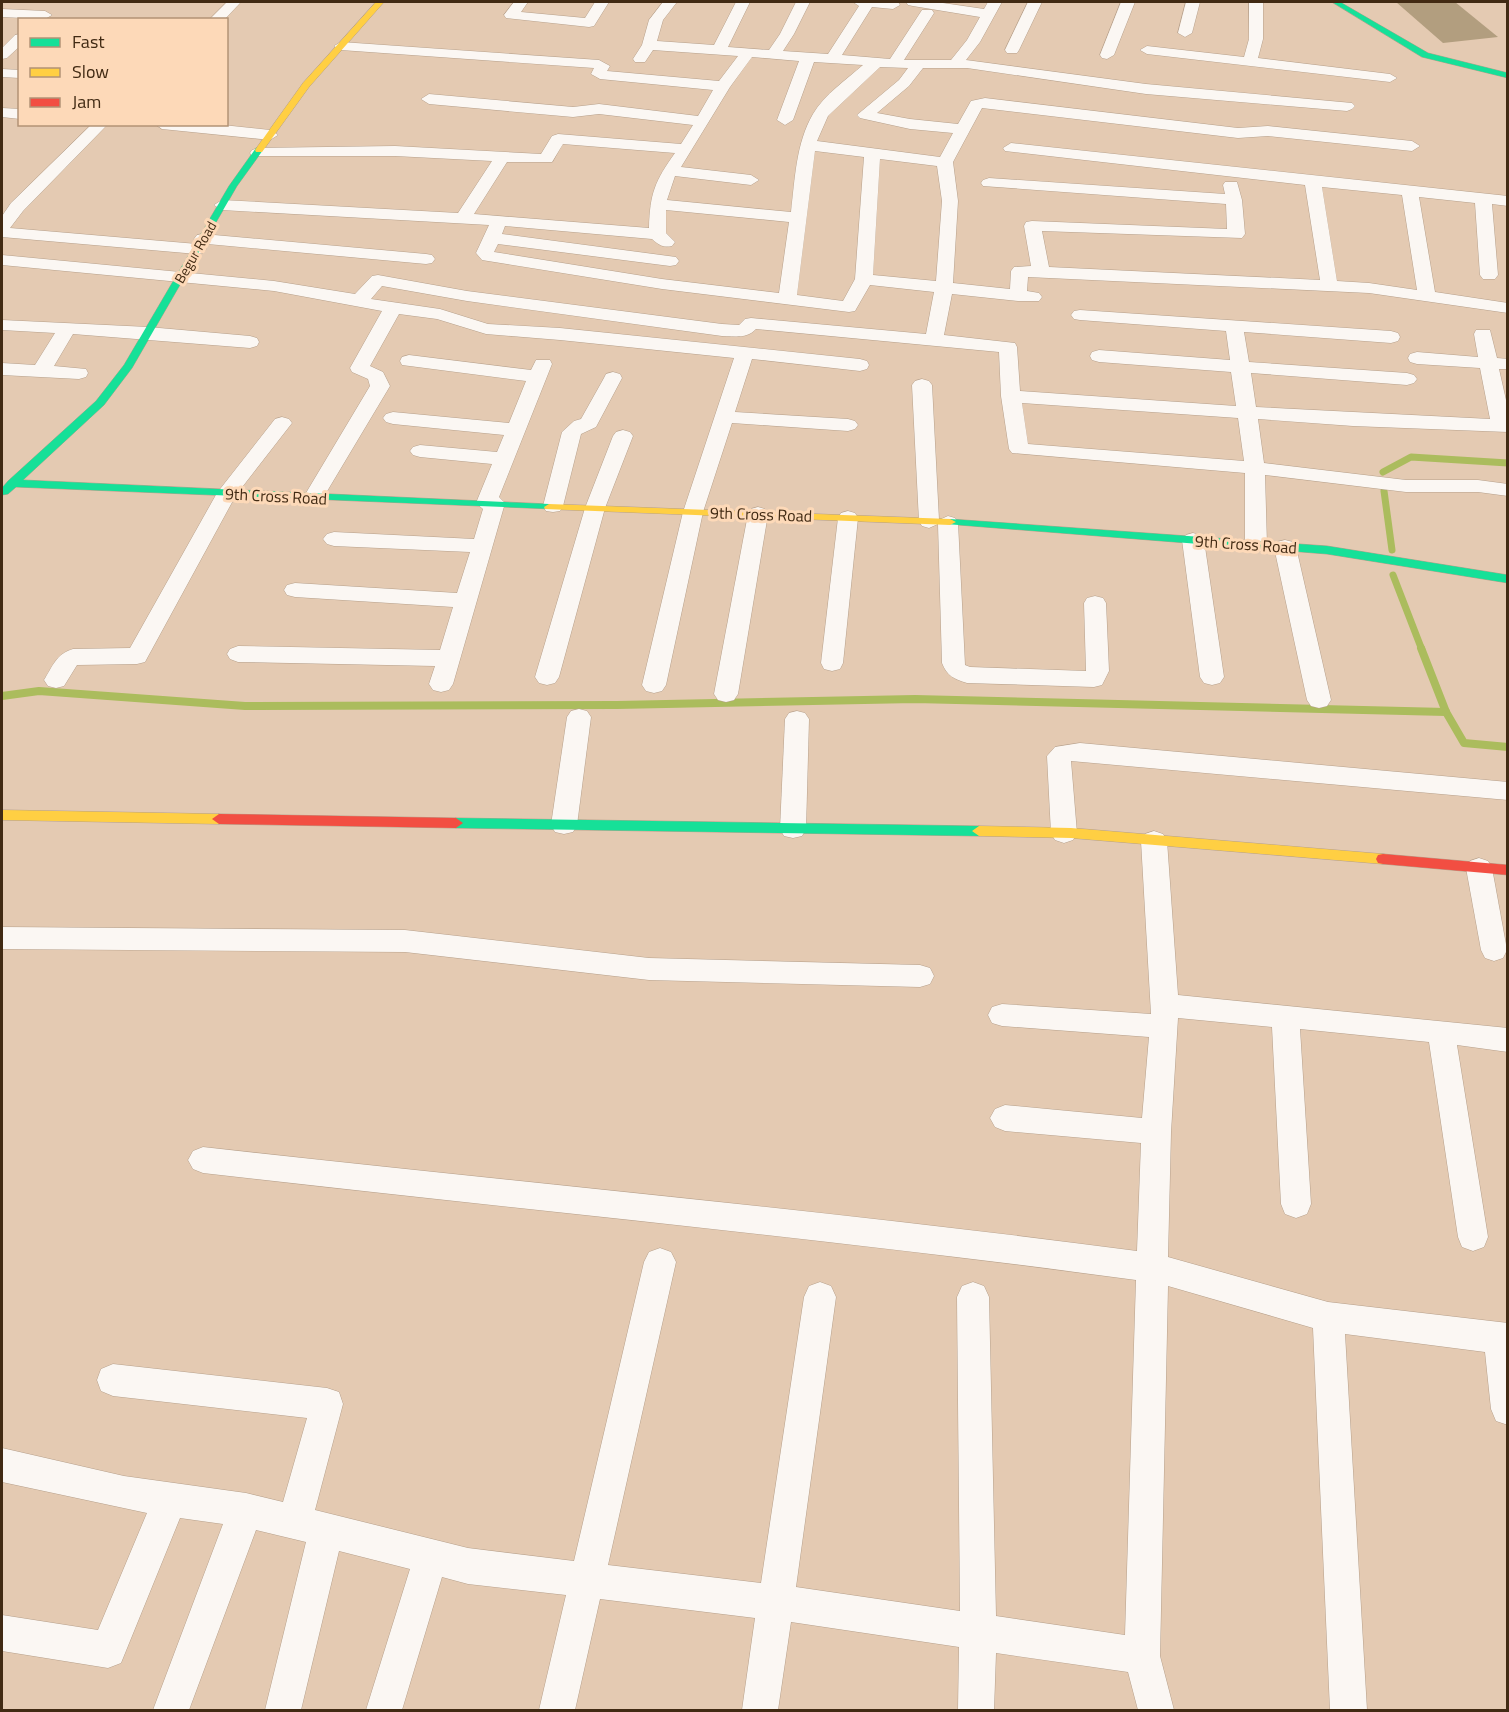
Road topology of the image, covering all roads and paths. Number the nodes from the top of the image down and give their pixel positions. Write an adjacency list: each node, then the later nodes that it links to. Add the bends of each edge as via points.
1 (234, 2): 20 (street)
2 (380, 2): 24 (street, Begur Road)
3 (521, 2): 4 (street, via 511,15 589,23)
4 (602, 2)
5 (670, 2): 23 (street, via 656,20)
6 (743, 2): 25 (street)
7 (803, 2): 30 (street)
8 (864, 2): 15 (street); 33 (street)
9 (1035, 2): 26 (street)
10 (1128, 2): 31 (street)
11 (1193, 2): 21 (street)
12 (1256, 2): 35 (street, via 1256,39)
13 (1336, 2): 41 (street, via 1425,55)
14 (913, 3): 16 (street)
15 (893, 5)
16 (992, 8): 38 (street)
17 (2, 13): 19 (street)
18 (927, 13): 36 (street)
19 (46, 14)
20 (218, 18)
21 (1185, 33)
22 (18, 40): 28 (street)
23 (650, 45): 25 (street); 42 (street)
24 (341, 46): 42 (street, via 599,64 603,66 600,75); 55 (street, Begur Road, via 306,85)
25 (719, 50): 29 (street)
26 (1012, 50)
27 (1147, 50): 35 (street)
28 (6, 52)
29 (748, 52): 30 (street); 44 (street)
30 (773, 54): 32 (street)
31 (1107, 55)
32 (808, 57): 33 (street); 50 (street)
33 (832, 59): 34 (street)
34 (876, 62): 36 (street); 56 (street, via 821,114)
35 (1250, 63): 43 (street)
36 (894, 64): 37 (street)
37 (919, 64): 38 (street); 54 (street, via 904,83 865,115)
38 (955, 64): 46 (street)
39 (2, 73): 40 (street)
40 (18, 74)
41 (1508, 76)
42 (627, 78): 44 (street)
43 (1390, 78)
44 (723, 86): 51 (street)
45 (429, 99): 51 (street, via 573,112 599,109)
46 (1087, 99): 47 (street, via 1146,89); 54 (street, via 980,103); 57 (street, via 1238,133 1268,131)
47 (1347, 106)
48 (2, 113): 49 (street)
49 (18, 114)
50 (785, 120)
51 (702, 121): 59 (street)
52 (99, 126): 75 (street)
53 (182, 126): 55 (street)
54 (963, 129): 63 (street)
55 (270, 135): 61 (street, Begur Road)
56 (808, 145): 60 (street); 76 (street)
57 (1412, 146)
58 (1011, 148): 64 (street)
59 (686, 149): 62 (street, via 558,139 546,159); 65 (street)
60 (872, 152): 63 (street); 89 (street)
61 (258, 153): 62 (street, via 395,150); 74 (street, Begur Road)
62 (503, 156): 77 (street)
63 (945, 162): 92 (street, via 950,201)
64 (1228, 170): 67 (street); 71 (street)
65 (670, 171): 66 (street); 73 (street)
66 (752, 180)
67 (1313, 182): 69 (street); 91 (street)
68 (989, 183): 71 (street)
69 (1410, 192): 70 (street); 93 (street)
70 (1483, 199): 72 (street); 87 (street)
71 (1234, 200): 86 (street, via 1236,234 1032,226)
72 (1508, 201)
73 (658, 204): 76 (street); 78 (street, via 662,238)
74 (222, 205): 77 (street); 82 (street, Begur Road)
75 (9, 207): 79 (street)
76 (797, 218): 94 (street)
77 (462, 219): 78 (street)
78 (499, 221): 81 (street)
79 (2, 227)
80 (2, 232): 82 (street)
81 (492, 238): 85 (street); 94 (street, via 485,253 497,258)
82 (200, 244): 83 (street); 88 (street, Begur Road)
83 (426, 259)
84 (9, 261): 88 (street); 90 (street)
85 (670, 261)
86 (1041, 272): 91 (street); 92 (street, via 1020,271 1025,297)
87 (1489, 275)
88 (181, 278): 95 (street, via 274,286); 102 (street, Begur Road)
89 (864, 279): 92 (street); 94 (street, via 849,307)
90 (2, 281)
91 (1329, 286): 93 (street)
92 (944, 288): 105 (street)
93 (1427, 295): 97 (street)
94 (787, 300)
95 (359, 301): 96 (street); 105 (street, via 378,280 467,296 722,330 744,331 751,323)
96 (393, 308): 107 (street, via 440,314 486,329); 136 (street, via 359,368 376,376 380,386)
97 (1508, 308)
98 (1080, 315): 100 (street)
99 (2, 325): 101 (street)
100 (1234, 325): 104 (street); 113 (street)
101 (68, 328): 102 (street); 115 (street)
102 (148, 333): 106 (street); 132 (street, Begur Road, via 100,403)
103 (1483, 334): 111 (street)
104 (1391, 337)
105 (934, 340): 120 (street, via 1008,347)
106 (250, 342)
107 (746, 353): 112 (street); 122 (street)
108 (1099, 356): 113 (street)
109 (1417, 358): 111 (street)
110 (409, 361): 127 (street, via 540,370)
111 (1498, 363): 126 (street)
112 (860, 365)
113 (1239, 366): 118 (street); 121 (street)
114 (2, 369): 115 (street)
115 (41, 371): 116 (street)
116 (80, 374)
117 (613, 378): 138 (street, via 589,423 572,432)
118 (1407, 379)
119 (922, 385): 143 (street)
120 (1011, 396): 121 (street); 131 (street, via 1019,449)
121 (1248, 413): 126 (street); 131 (street)
122 (724, 417): 125 (street); 140 (street)
123 (393, 418): 127 (street)
124 (282, 423): 134 (street)
125 (848, 425)
126 (1504, 425)
127 (516, 430): 130 (street)
128 (623, 436): 139 (street)
129 (420, 451): 130 (street)
130 (504, 459): 137 (street)
131 (1255, 468): 133 (street, via 1406,486); 146 (street)
132 (12, 483): 134 (street, 9th Cross Road); 135 (street, Begur Road)
133 (1508, 490)
134 (227, 493): 136 (street, 9th Cross Road); 158 (street, via 136,656 73,657 67,660)
135 (2, 494)
136 (313, 498): 137 (street, 9th Cross Road)
137 (491, 503): 138 (street, 9th Cross Road); 147 (street)
138 (553, 506): 139 (street, 9th Cross Road)
139 (595, 508): 140 (street, 9th Cross Road); 156 (street)
140 (693, 512): 141 (street, 9th Cross Road); 160 (street)
141 (758, 514): 142 (street, 9th Cross Road); 161 (street)
142 (848, 518): 143 (street, 9th Cross Road); 155 (street)
143 (938, 522): 145 (street, 9th Cross Road); 152 (street, via 952,663 956,670 967,675 1094,679 1098,671)
144 (334, 539): 147 (street)
145 (1193, 540): 146 (street, 9th Cross Road); 157 (street)
146 (1256, 545): 148 (street, 9th Cross Road)
147 (482, 546): 151 (street)
148 (1285, 547): 149 (street, 9th Cross Road, via 1328,550); 162 (street)
149 (1508, 579)
150 (295, 591): 151 (street)
151 (466, 601): 154 (street)
152 (1095, 603)
153 (238, 654): 154 (street)
154 (448, 658): 159 (street)
155 (832, 663)
156 (547, 677)
157 (1212, 677)
158 (56, 680)
159 (441, 684)
160 (654, 685)
161 (726, 694)
162 (1319, 700)
163 (579, 717): 167 (street)
164 (797, 719): 168 (street)
165 (1508, 791): 169 (street, via 1064,753 1059,756)
166 (2, 815): 167 (street)
167 (564, 825): 168 (street)
168 (793, 829): 169 (street)
169 (1064, 833): 170 (street)
170 (1154, 841): 171 (street); 177 (street)
171 (1479, 868): 172 (street); 174 (street)
172 (1508, 870)
173 (2, 938): 175 (street, via 405,941 649,969)
174 (1494, 950)
175 (920, 976)
176 (1002, 1015): 177 (street)
177 (1163, 1015): 178 (street); 182 (street)
178 (1285, 1016): 179 (street); 184 (street)
179 (1441, 1032): 180 (street); 185 (street)
180 (1508, 1040)
181 (1005, 1118): 182 (street)
182 (1156, 1132): 187 (street)
183 (203, 1160): 187 (street, via 944,1240)
184 (1296, 1204)
185 (1473, 1237)
186 (660, 1262): 199 (street)
187 (1154, 1268): 190 (street); 203 (street)
188 (820, 1298): 200 (street)
189 (973, 1298): 201 (street)
190 (1329, 1317): 191 (street); 211 (street)
191 (1504, 1338): 193 (street)
192 (113, 1380): 197 (street, via 327,1404)
193 (1508, 1409)
194 (2, 1465): 195 (street, via 124,1493)
195 (170, 1499): 196 (street); 202 (street, via 108,1650)
196 (246, 1510): 197 (street); 204 (street)
197 (311, 1526): 198 (street); 205 (street)
198 (431, 1557): 199 (street, via 468,1566); 206 (street)
199 (588, 1580): 200 (street); 207 (street)
200 (774, 1602): 201 (street); 208 (street)
201 (978, 1632): 203 (street); 209 (street)
202 (2, 1633)
203 (1142, 1656): 210 (street)
204 (171, 1710)
205 (283, 1710)
206 (384, 1710)
207 (557, 1710)
208 (760, 1710)
209 (976, 1710)
210 (1156, 1710)
211 (1349, 1710)

